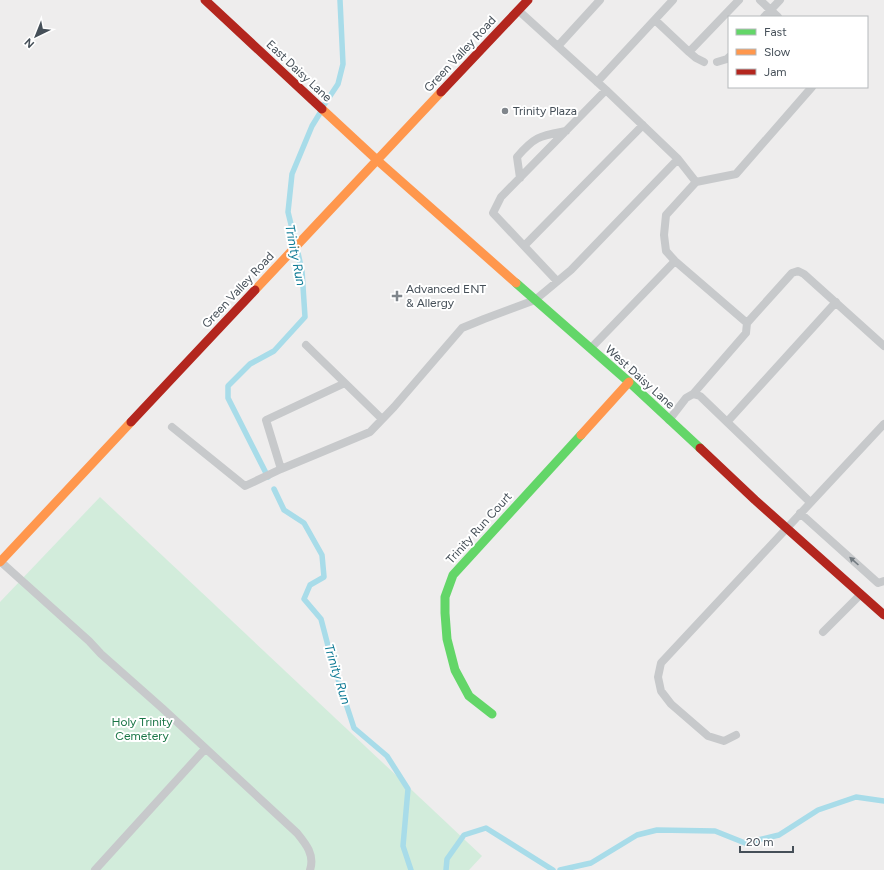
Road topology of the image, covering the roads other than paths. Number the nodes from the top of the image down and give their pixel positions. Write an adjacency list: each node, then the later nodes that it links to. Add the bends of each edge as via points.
1 (205, 0): 24 (street, East Daisy Lane)
2 (528, 0): 8 (street, Green Valley Road)
3 (600, 0): 13 (lane)
4 (673, 0): 12 (lane)
5 (739, 0): 14 (lane)
6 (760, 0): 9 (lane)
7 (780, 0): 9 (lane)
8 (518, 10): 13 (lane); 24 (street, Green Valley Road)
9 (770, 10): 10 (lane); 11 (lane)
10 (765, 16)
11 (777, 16)
12 (655, 20): 14 (lane); 18 (lane)
13 (558, 46): 18 (lane)
14 (689, 52): 16 (lane)
15 (728, 58): 17 (lane)
16 (704, 62)
17 (717, 62)
18 (597, 82): 20 (lane)
19 (811, 88): 26 (lane, via 736,174)
20 (606, 90): 21 (lane); 22 (lane)
21 (643, 125): 23 (lane); 27 (lane)
22 (566, 131): 25 (lane); 25 (lane, via 541,136 529,143 517,157)
23 (678, 159): 26 (lane); 29 (lane, via 571,270)
24 (377, 160): 30 (street, West Daisy Lane); 48 (street, Green Valley Road)
25 (520, 178): 27 (lane, via 501,198 493,213)
26 (696, 182): 28 (lane, via 666,215 666,251)
27 (524, 246): 29 (lane)
28 (675, 261): 32 (lane); 35 (lane)
29 (557, 281): 30 (lane)
30 (535, 300): 35 (street, West Daisy Lane); 39 (lane, via 462,328)
31 (836, 302): 32 (lane, via 798,271 792,273); 34 (lane); 41 (lane)
32 (747, 324): 38 (lane, via 746,332)
33 (306, 345): 37 (lane)
34 (884, 346)
35 (591, 349): 36 (street, West Daisy Lane)
36 (628, 382): 40 (street, West Daisy Lane); 53 (street, Trinity Run Court, via 453,575 445,598 445,613 447,639 455,670 469,696)
37 (345, 383): 39 (lane); 44 (lane, via 266,420)
38 (693, 394): 40 (lane, via 686,398); 41 (lane, via 700,396)
39 (382, 419): 44 (lane, via 370,432)
40 (669, 420): 47 (street, West Daisy Lane)
41 (727, 422): 45 (lane)
42 (884, 424): 45 (lane)
43 (172, 427): 44 (lane, via 245,486)
44 (281, 469)
45 (810, 502): 46 (lane)
46 (800, 512): 47 (lane); 49 (lane, one-way to 46, via 878,583)
47 (786, 528): 50 (street, West Daisy Lane); 54 (lane, via 661,663 658,677 662,691 671,704 708,736 724,741)
48 (0, 561): 55 (lane)
49 (884, 581)
50 (861, 594): 51 (street, West Daisy Lane); 52 (lane)
51 (884, 615)
52 (824, 632)
53 (492, 714)
54 (736, 735)
55 (206, 749): 56 (lane); 57 (lane, via 297,833 312,859)
56 (95, 870)
57 (310, 870)

